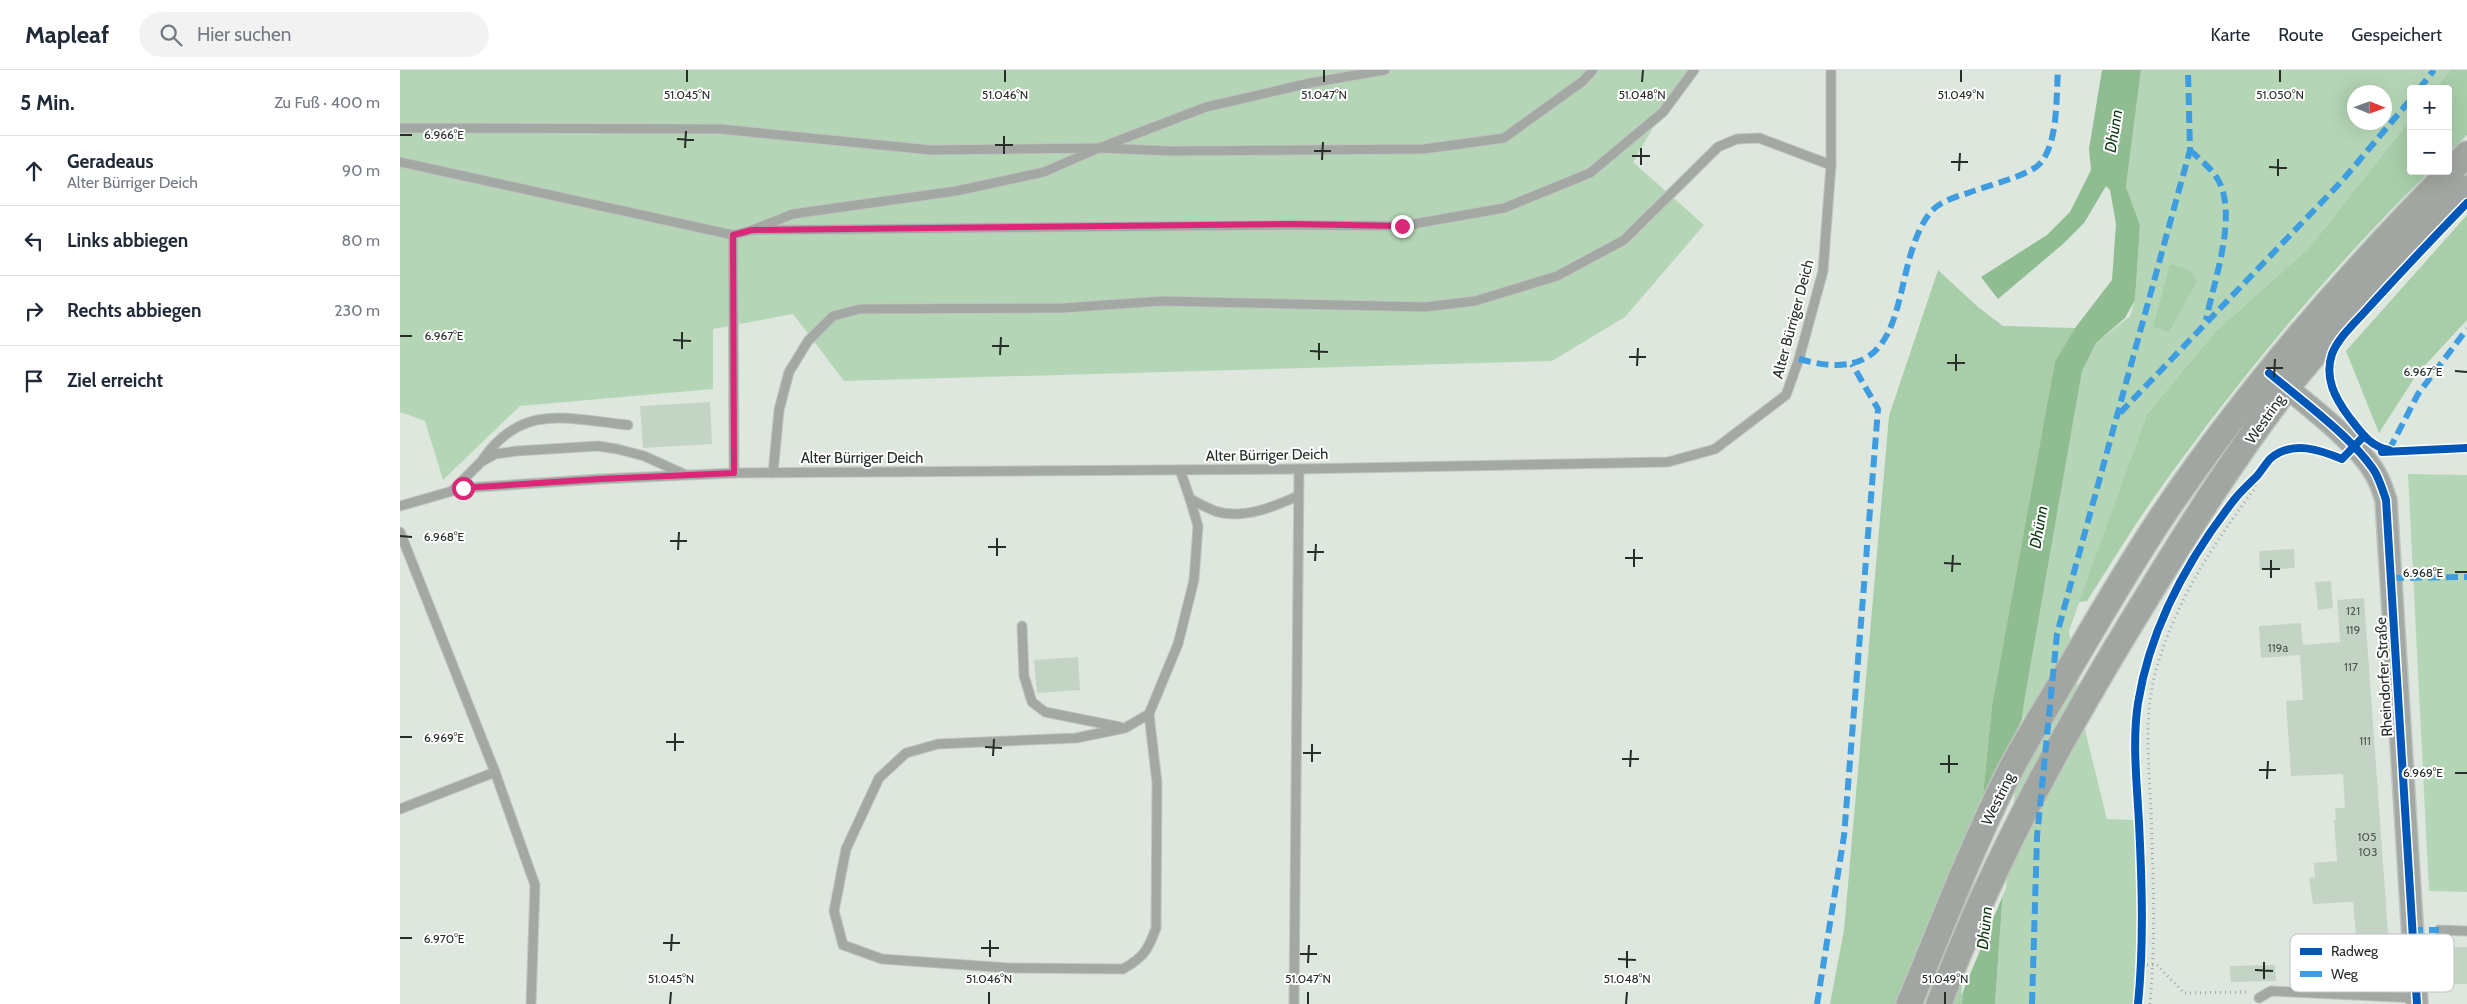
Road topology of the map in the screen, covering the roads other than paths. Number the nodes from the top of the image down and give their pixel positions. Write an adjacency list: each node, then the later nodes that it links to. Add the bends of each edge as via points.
1 (1385, 70): 6 (lane, via 1206,107)
2 (1593, 70): 6 (lane, via 1584,81 1504,138 1424,149 1171,151)
3 (1694, 70): 11 (lane, via 1663,112 1590,173 1504,208 1402,226 1290,224)
4 (1831, 70): 9 (lane, Alter Bürriger Deich)
5 (400, 128): 6 (lane, via 720,129 931,150)
6 (1099, 148): 11 (lane, via 1044,172 956,191 793,214)
7 (2467, 154): 13 (main road, via 2402,220)
8 (400, 162): 12 (lane)
9 (1831, 165): 16 (lane, Alter Bürriger Deich, via 1823,271 1786,395 1715,449 1668,462); 19 (lane, via 1759,138 1737,139 1718,147 1624,240 1557,276 1475,301 1425,307 1162,301 1063,308 860,309 833,316 808,341 789,372 779,410)
10 (2467, 188): 13 (main road, Westring, via 2361,301)
11 (752, 230): 12 (lane)
12 (733, 235): 18 (lane)
13 (2278, 380): 33 (street, Rheindorfer Straße, via 2368,462 2376,473 2386,500); 38 (main road, Westring, via 2167,509 2106,604 2006,779); 39 (main road, Westring, via 2098,677 2018,823)
14 (628, 426): 15 (lane, via 557,418 535,419 514,428 495,442)
15 (481, 462): 20 (lane, via 495,454 598,446 644,456); 21 (lane)
16 (1298, 469): 17 (lane, Alter Bürriger Deich); 22 (lane)
17 (1180, 470): 19 (lane, Alter Bürriger Deich); 23 (lane)
18 (734, 473): 19 (lane, Alter Bürriger Deich); 20 (lane, Alter Bürriger Deich)
19 (773, 473)
20 (686, 475): 21 (lane, Alter Bürriger Deich, via 463,488)
21 (451, 492): 24 (lane, Alter Bürriger Deich)
22 (1298, 496): 23 (lane, via 1272,507 1242,514 1216,512); 37 (lane)
23 (1190, 499): 27 (lane, via 1198,526 1194,580 1178,644)
24 (400, 506)
25 (400, 532): 29 (lane)
26 (1022, 626): 28 (lane, via 1024,676 1032,702 1046,712)
27 (1149, 714): 28 (lane); 28 (lane, via 1157,783 1156,928 1149,948 1138,960 1123,969 1009,968 882,959 843,945 834,911 846,849 879,778 906,753 938,744 1076,738)
28 (1125, 728)
29 (495, 772): 30 (lane); 36 (lane, via 535,884)
30 (400, 809)
31 (2439, 930): 32 (lane)
32 (2467, 931)
33 (2413, 934)
34 (2259, 998): 35 (lane, Rheindorfer Straße, via 2271,991)
35 (2417, 1001)
36 (531, 1004)
37 (1294, 1004)
38 (1910, 1004)
39 (1939, 1004)

